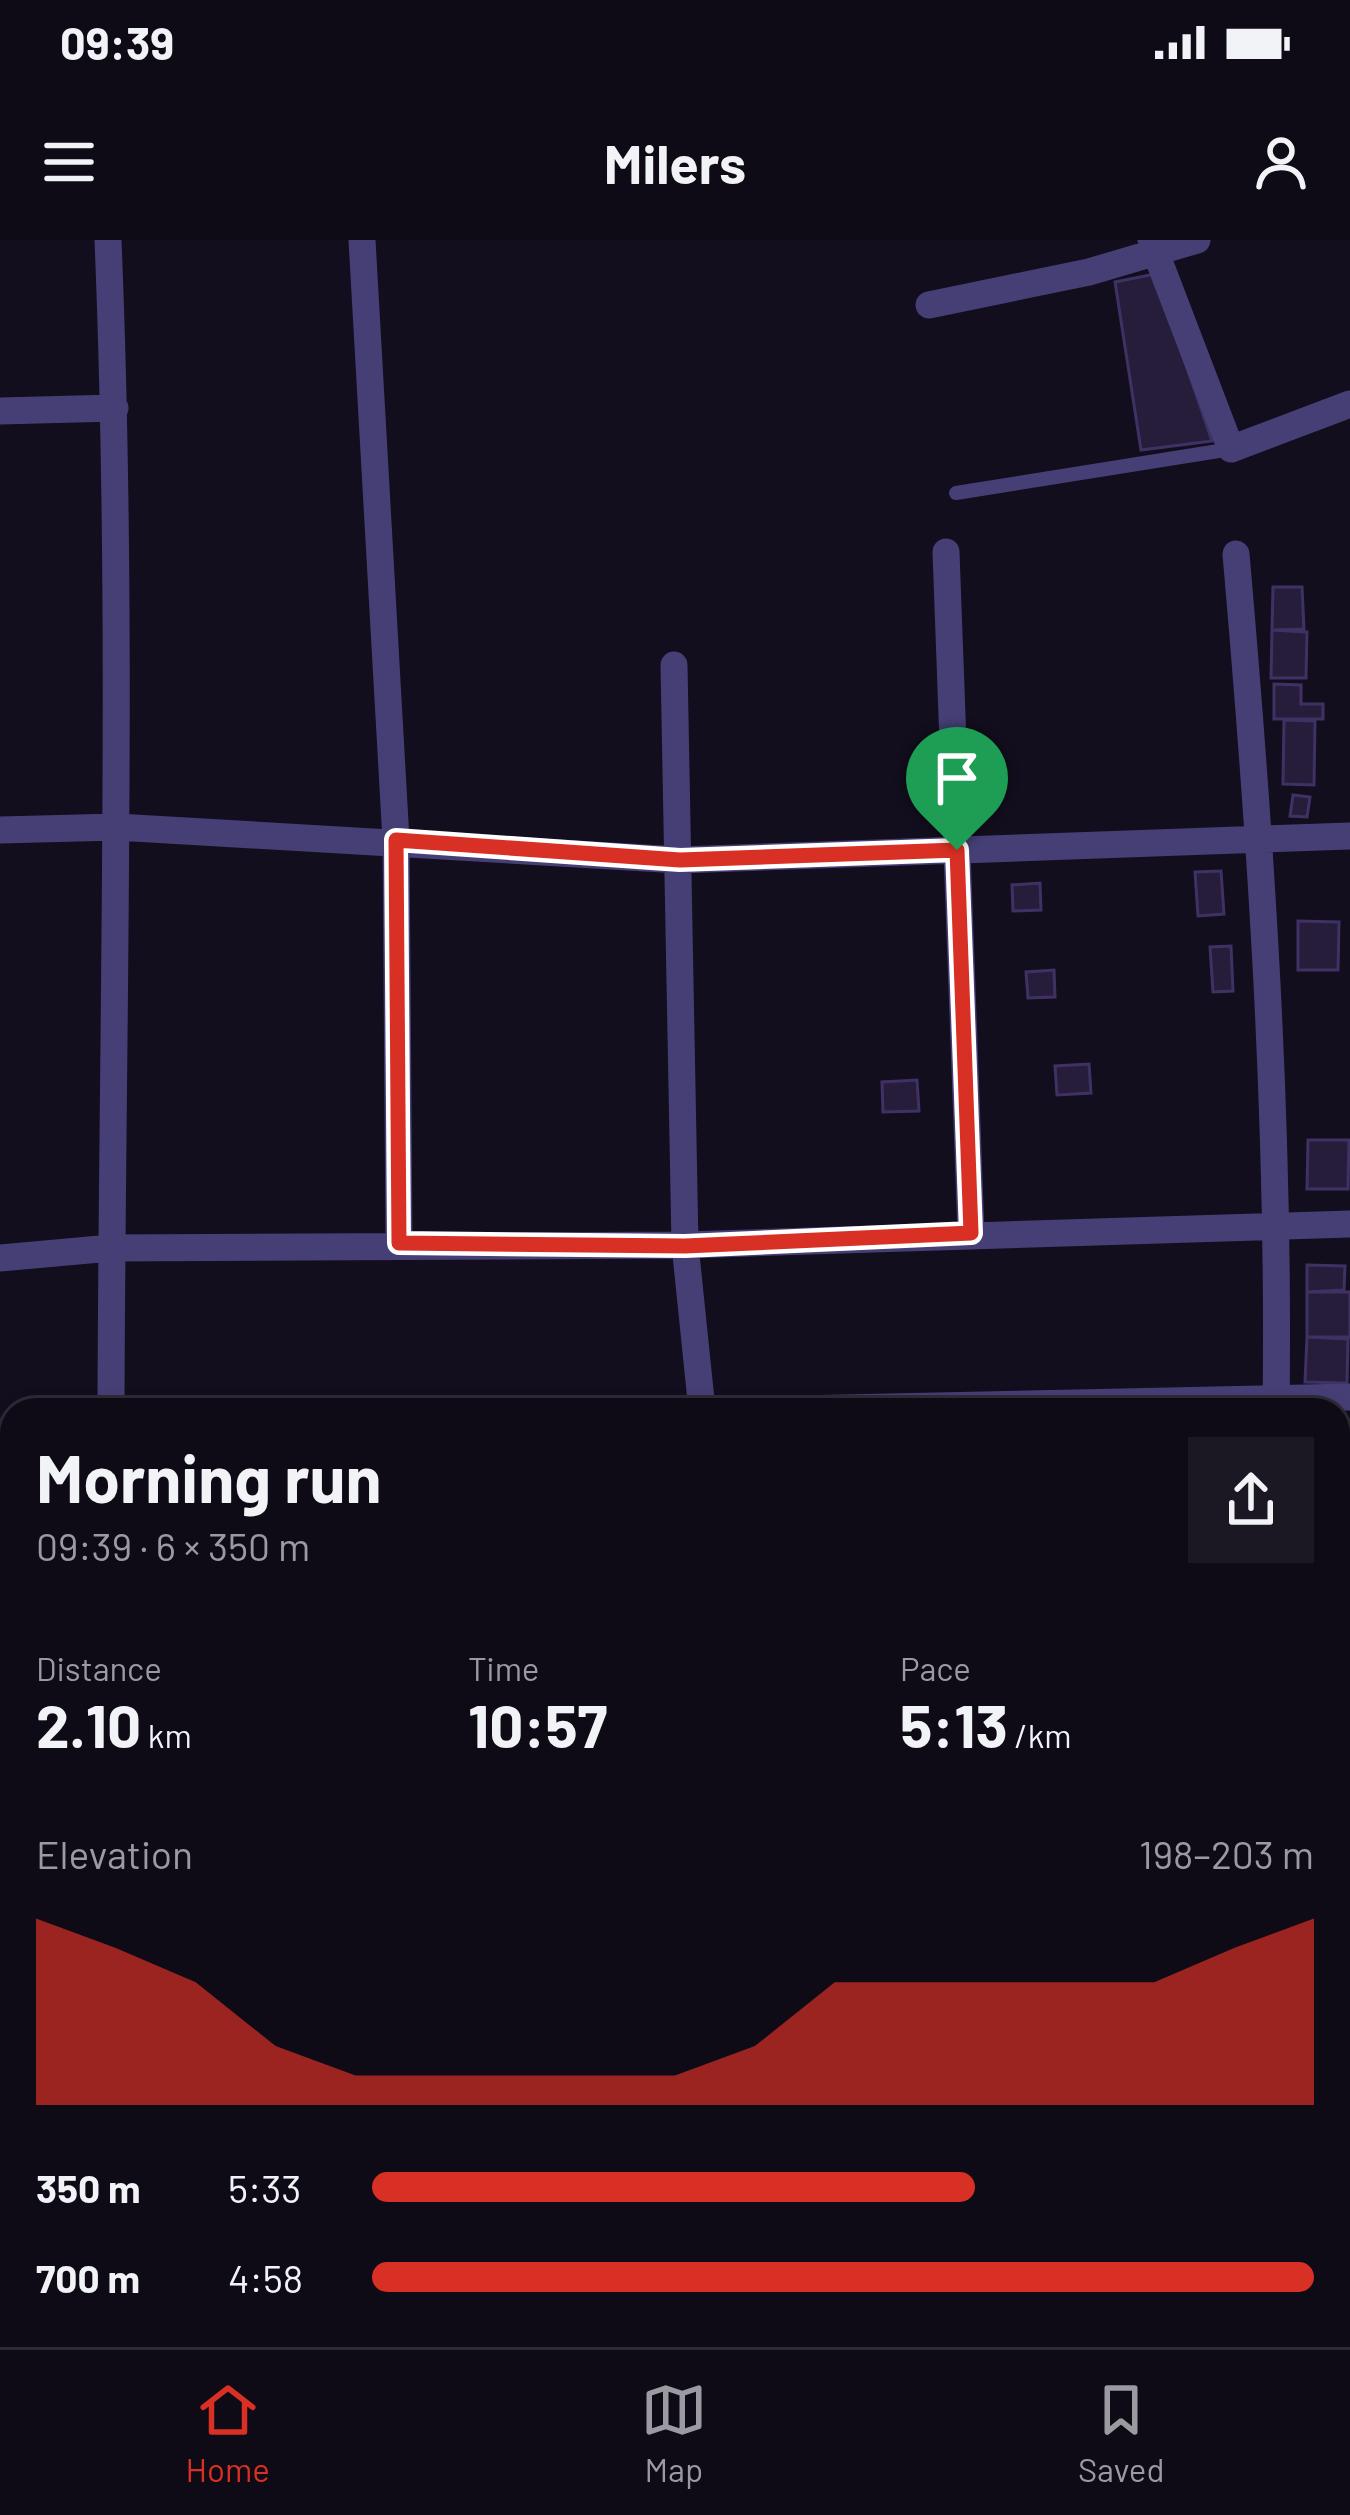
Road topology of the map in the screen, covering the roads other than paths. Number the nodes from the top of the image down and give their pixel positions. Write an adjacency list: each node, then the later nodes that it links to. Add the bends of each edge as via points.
1 (108, 240): 7 (street)
2 (362, 240): 18 (street)
3 (1197, 240): 4 (street)
4 (1153, 247): 5 (street); 9 (street)
5 (929, 305)
6 (1350, 404): 9 (street)
7 (115, 408): 8 (street); 14 (street)
8 (0, 411)
9 (1231, 449): 10 (lane)
10 (956, 494)
11 (946, 552): 19 (street)
12 (1236, 554): 17 (street)
13 (674, 664): 20 (street)
14 (117, 827): 15 (street); 18 (street); 26 (street)
15 (0, 830)
16 (1350, 836): 17 (street)
17 (1262, 839): 19 (street); 22 (street)
18 (396, 840): 20 (street); 24 (street)
19 (957, 850): 20 (street); 23 (street)
20 (680, 860): 25 (street)
21 (1350, 1223): 22 (street)
22 (1280, 1226): 23 (street); 30 (street)
23 (971, 1233): 25 (street)
24 (399, 1243): 25 (street); 26 (street)
25 (685, 1246): 29 (street)
26 (111, 1248): 27 (street); 28 (street)
27 (0, 1258)
28 (111, 1398)
29 (701, 1398)
30 (1276, 1398)

